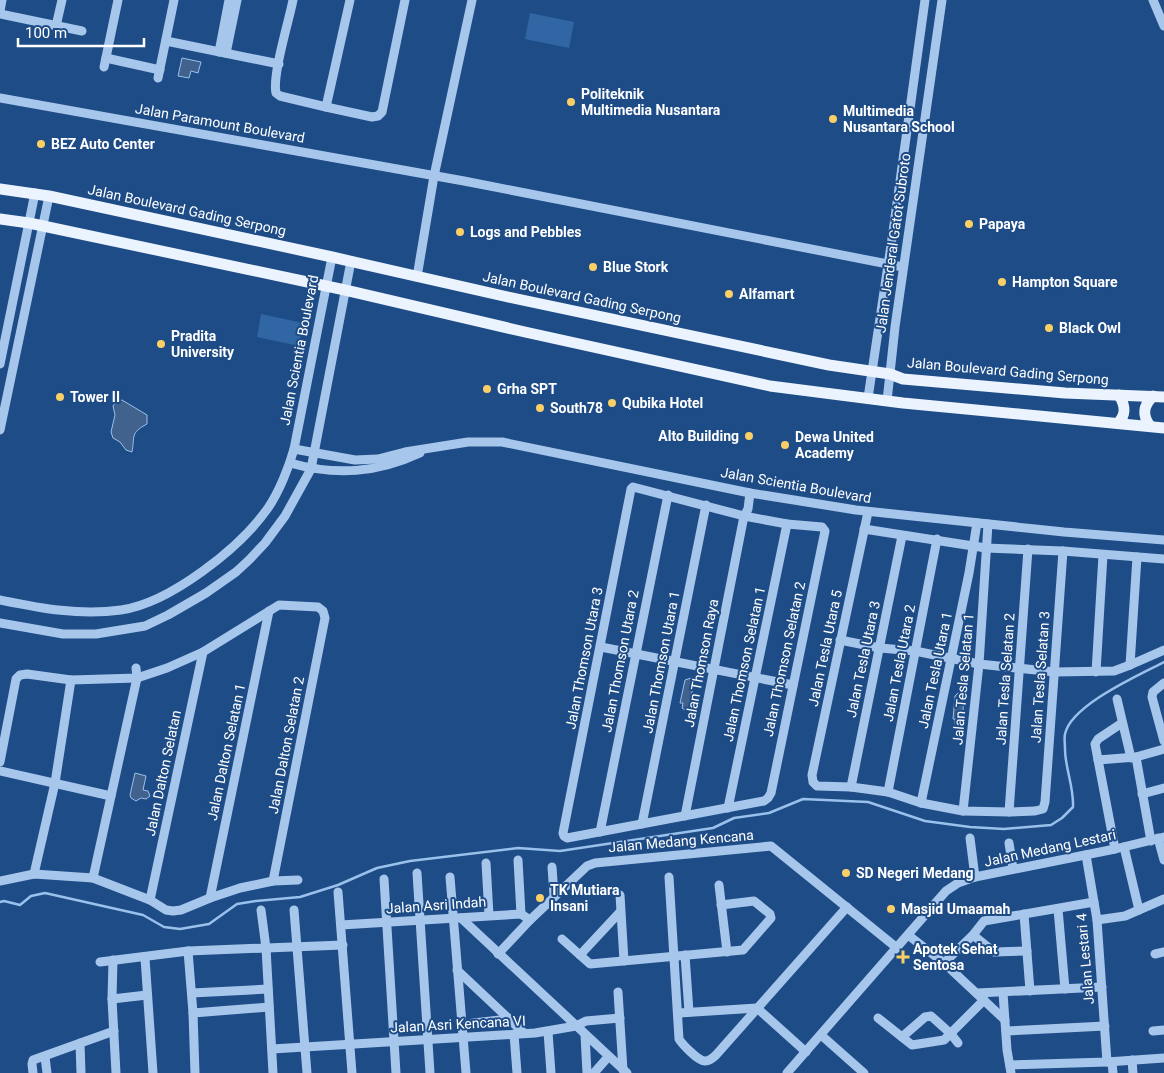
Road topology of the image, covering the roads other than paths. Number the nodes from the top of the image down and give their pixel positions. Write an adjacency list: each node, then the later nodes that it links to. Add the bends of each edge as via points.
1 (2, 0): 14 (street)
2 (62, 0): 15 (street)
3 (118, 0): 18 (street, via 105,63 159,74)
4 (174, 0): 18 (street)
5 (229, 0): 19 (street)
6 (237, 0): 19 (street)
7 (293, 0): 20 (street)
8 (350, 0): 22 (street)
9 (405, 0): 22 (street, via 382,112 372,117)
10 (472, 0): 23 (street)
11 (925, 0): 32 (street, Jalan Jenderal Gatot Subroto)
12 (942, 0): 33 (street, Jalan Jenderal Gatot Subroto)
13 (1153, 0): 16 (street)
14 (0, 13): 15 (street)
15 (56, 26): 17 (street)
16 (1164, 26)
17 (82, 31)
18 (166, 41): 19 (street)
19 (223, 53): 20 (street)
20 (279, 64): 22 (street, via 276,93)
21 (0, 98): 23 (street, Jalan Paramount Boulevard)
22 (326, 108)
23 (434, 176): 32 (street, Jalan Paramount Boulevard); 34 (street)
24 (0, 189): 25 (main road, Jalan Boulevard Gading Serpong)
25 (35, 193): 26 (main road, Jalan Boulevard Gading Serpong); 28 (street)
26 (50, 196): 29 (street); 30 (main road, Jalan Boulevard Gading Serpong)
27 (0, 219): 28 (main road)
28 (29, 223): 29 (main road); 37 (street)
29 (43, 226): 35 (main road); 47 (street)
30 (332, 257): 31 (main road, Jalan Boulevard Gading Serpong); 35 (street, Jalan Scientia Boulevard)
31 (351, 261): 34 (main road, Jalan Boulevard Gading Serpong); 36 (street)
32 (888, 264): 33 (street, Jalan Paramount Boulevard); 38 (street, Jalan Jenderal Gatot Subroto)
33 (903, 267): 39 (street, Jalan Jenderal Gatot Subroto)
34 (417, 277): 38 (main road, Jalan Boulevard Gading Serpong)
35 (326, 286): 36 (main road); 48 (street, Jalan Scientia Boulevard)
36 (344, 290): 42 (main road, via 770,386); 50 (street)
37 (0, 364)
38 (871, 372): 39 (main road, Jalan Boulevard Gading Serpong); 42 (street, Jalan Jenderal Gatot Subroto)
39 (890, 374): 40 (main road, Jalan Boulevard Gading Serpong, via 903,379); 43 (street, Jalan Jenderal Gatot Subroto)
40 (1119, 395): 41 (main road, Jalan Boulevard Gading Serpong); 44 (main road, via 1125,410)
41 (1158, 397): 45 (main road, via 1145,406 1146,421)
42 (868, 398): 43 (main road)
43 (887, 401): 44 (main road)
44 (1118, 423): 45 (main road)
45 (1150, 426): 46 (main road)
46 (1164, 428)
47 (0, 430)
48 (294, 449): 50 (street, Jalan Scientia Boulevard); 51 (street, Jalan Scientia Boulevard)
49 (427, 449): 50 (street, Jalan Scientia Boulevard, via 355,460); 52 (street, Jalan Scientia Boulevard, via 380,468 355,471); 54 (street, Jalan Scientia Boulevard, via 468,442 502,442)
50 (314, 452): 52 (street)
51 (290, 463): 52 (street, Jalan Scientia Boulevard); 74 (street, Jalan Scientia Boulevard, via 268,507 240,541 205,570)
52 (311, 469): 76 (street, via 285,516 249,560 206,593)
53 (668, 495): 55 (street); 80 (street, Jalan Thomson Utara 3, via 631,489); 85 (street, Jalan Thomson Utara 2)
54 (749, 496): 56 (street, Jalan Scientia Boulevard); 57 (street, Jalan Thomson Raya, via 745,502)
55 (706, 505): 57 (street); 87 (street, Jalan Thomson Utara 1)
56 (868, 512): 58 (street, Jalan Scientia Boulevard); 61 (street, Jalan Tesla Utara 5)
57 (745, 513): 59 (street); 92 (street, Jalan Thomson Raya)
58 (977, 523): 60 (street, Jalan Scientia Boulevard); 65 (street, Jalan Tesla Utara 1)
59 (787, 524): 96 (street, Jalan Thomson Selatan 1); 99 (street, Jalan Thomson Selatan 2, via 822,527 824,531)
60 (988, 524): 64 (street, Jalan Scientia Boulevard); 66 (street, Jalan Tesla Selatan 1)
61 (864, 527): 62 (street); 79 (street, Jalan Tesla Utara 5)
62 (902, 536): 63 (street); 81 (street, Jalan Tesla Utara 3)
63 (937, 539): 65 (street); 83 (street, Jalan Tesla Utara 2)
64 (1164, 540)
65 (974, 544): 66 (street); 72 (street, Jalan Tesla Utara 1)
66 (986, 548): 67 (street); 73 (street, Jalan Tesla Selatan 1)
67 (1028, 549): 68 (street); 91 (street, Jalan Tesla Selatan 2)
68 (1062, 551): 69 (street); 93 (street, Jalan Tesla Selatan 3)
69 (1103, 555): 70 (street); 94 (street)
70 (1138, 557): 71 (street); 89 (street)
71 (1164, 559)
72 (969, 573): 73 (street); 86 (street, Jalan Tesla Utara 1)
73 (985, 576): 88 (street, Jalan Tesla Selatan 1)
74 (169, 592): 75 (street, Jalan Scientia Boulevard, via 123,610 93,613 64,612); 76 (street)
75 (0, 600)
76 (179, 607): 78 (street, via 145,626 96,634 63,634)
77 (269, 612): 84 (street); 140 (street, Jalan Dalton Selatan 2, via 279,605 314,606 321,608 325,618); 145 (street, Jalan Dalton Selatan 1)
78 (0, 623)
79 (840, 640): 81 (street); 109 (street, Jalan Tesla Utara 5, via 812,775 817,786)
80 (601, 648): 85 (street); 120 (street, Jalan Thomson Utara 3, via 563,833 565,838 569,838)
81 (880, 648): 83 (street); 109 (street, Jalan Tesla Utara 3)
82 (1164, 650): 89 (street)
83 (915, 651): 86 (street); 111 (street, Jalan Tesla Utara 2)
84 (203, 652): 95 (street); 147 (street, Jalan Dalton Selatan)
85 (636, 653): 87 (street); 120 (street, Jalan Thomson Utara 2)
86 (951, 659): 88 (street); 114 (street, Jalan Tesla Utara 1)
87 (675, 662): 92 (street); 119 (street, Jalan Thomson Utara 1)
88 (979, 664): 91 (street); 116 (street, Jalan Tesla Selatan 1)
89 (1130, 665): 94 (street, via 1114,671)
90 (136, 668): 95 (street)
91 (1020, 669): 93 (street); 117 (street, Jalan Tesla Selatan 2)
92 (714, 671): 96 (street); 118 (street, Jalan Thomson Raya)
93 (1055, 672): 94 (street); 117 (street, Jalan Tesla Selatan 3, via 1044,806 1035,811)
94 (1096, 672)
95 (137, 678): 97 (street); 113 (street)
96 (755, 678): 99 (street); 115 (street, Jalan Thomson Selatan 1)
97 (71, 680): 106 (street, via 27,674 16,679); 108 (street)
98 (1164, 683): 102 (street, via 1153,692 1152,698)
99 (793, 686): 115 (street, Jalan Thomson Selatan 2, via 771,793 764,801)
100 (1117, 699): 101 (street)
101 (1122, 723): 104 (street); 105 (street, via 1096,741)
102 (1164, 740)
103 (1164, 749): 104 (street)
104 (1133, 758): 105 (street); 112 (street)
105 (1098, 760): 124 (street)
106 (0, 762)
107 (0, 771): 108 (street)
108 (55, 783): 113 (street); 132 (street)
109 (851, 787): 111 (street)
110 (1164, 788): 112 (street)
111 (888, 792): 114 (street)
112 (1142, 794): 122 (street)
113 (111, 796): 136 (street)
114 (921, 803): 116 (street)
115 (728, 808): 118 (street)
116 (963, 812): 117 (street)
117 (1009, 812)
118 (685, 816): 119 (street)
119 (642, 824): 120 (street)
120 (600, 832)
121 (970, 838): 135 (street)
122 (1158, 838): 124 (street, Jalan Medang Lestari); 127 (street)
123 (1009, 843): 130 (street)
124 (1119, 848): 125 (street, Jalan Medang Lestari); 154 (street)
125 (1086, 855): 130 (street, Jalan Medang Lestari); 148 (street, Jalan Lestari 4)
126 (518, 860): 156 (street)
127 (1164, 860)
128 (486, 863): 158 (street)
129 (552, 867): 143 (street)
130 (1013, 869): 135 (street, Jalan Medang Lestari)
131 (417, 873): 163 (street)
132 (34, 874): 136 (street); 139 (street)
133 (450, 877): 159 (street)
134 (669, 877): 178 (street)
135 (975, 877): 165 (street, Jalan Medang Lestari, via 956,884 946,892)
136 (93, 878): 147 (street)
137 (384, 879): 160 (street)
138 (298, 880): 140 (street)
139 (0, 881)
140 (273, 881): 145 (street)
141 (719, 884): 149 (street)
142 (338, 892): 164 (street)
143 (554, 895): 150 (street, Jalan Medang Kencana, via 587,866 595,863 771,846); 161 (street, Jalan Medang Kencana)
144 (620, 895): 155 (street)
145 (210, 898): 147 (street, via 173,911)
146 (1164, 899): 154 (street)
147 (150, 900)
148 (1094, 902): 151 (street); 162 (street, Jalan Lestari 4)
149 (721, 905): 174 (street); 174 (street, via 754,901 771,918 743,950)
150 (847, 907): 171 (street, Jalan Medang Kencana); 197 (street)
151 (1058, 908): 157 (street); 187 (street)
152 (261, 910): 169 (street)
153 (294, 910): 170 (street)
154 (1139, 910): 162 (street, via 1125,916)
155 (620, 912): 177 (street); 181 (street)
156 (522, 914): 158 (street, Jalan Asri Indah); 161 (street)
157 (1024, 914): 166 (street, via 984,920); 172 (street)
158 (489, 916): 159 (street, Jalan Asri Indah)
159 (455, 918): 163 (street, Jalan Asri Indah); 175 (street); 184 (street)
160 (386, 920): 163 (street, Jalan Asri Indah); 164 (street, Jalan Asri Indah); 220 (street)
161 (530, 920): 175 (street, Jalan Medang Kencana)
162 (1097, 920): 185 (street, Jalan Lestari 4)
163 (420, 921): 221 (street)
164 (342, 925): 168 (street)
165 (908, 935): 171 (street, Jalan Medang Lestari); 183 (street)
166 (973, 935): 172 (street, via 994,952); 183 (street)
167 (562, 939): 177 (street)
168 (343, 945): 170 (street); 224 (street)
169 (266, 948): 170 (street); 173 (street); 186 (street)
170 (298, 948): 225 (street)
171 (897, 948): 217 (street, Jalan Medang Lestari)
172 (1027, 951): 188 (street)
173 (188, 952): 179 (street); 190 (street)
174 (727, 952): 176 (street)
175 (498, 954): 206 (street)
176 (685, 954): 178 (street); 198 (street)
177 (580, 955): 181 (street, via 590,964)
178 (675, 956): 181 (street); 200 (street)
179 (145, 958): 180 (street); 193 (street)
180 (113, 960): 182 (street); 194 (street)
181 (624, 961)
182 (100, 962)
183 (944, 963): 191 (street)
184 (457, 970): 203 (street); 219 (street)
185 (1102, 987): 187 (street); 207 (street, Jalan Lestari 4)
186 (268, 989): 190 (street); 196 (street)
187 (1065, 989): 188 (street)
188 (1030, 991): 192 (street)
189 (618, 992): 201 (street)
190 (192, 993): 199 (street)
191 (977, 993): 192 (street); 195 (street)
192 (1003, 993): 204 (street)
193 (147, 995): 194 (street); 239 (street)
194 (112, 999): 209 (street)
195 (984, 1000): 204 (street); 215 (street)
196 (270, 1007): 199 (street); 226 (street)
197 (757, 1008): 198 (street); 200 (street, via 716,1055 706,1061 702,1061 679,1039); 227 (street)
198 (689, 1012): 200 (street)
199 (193, 1013): 240 (street)
200 (678, 1013)
201 (620, 1018): 206 (street, Jalan Asri Kencana VI, via 586,1021); 234 (street)
202 (878, 1018): 218 (street)
203 (508, 1019): 205 (street); 213 (street)
204 (1005, 1020): 212 (street)
205 (473, 1023)
206 (576, 1026): 211 (street, Jalan Asri Kencana VI); 216 (street)
207 (1105, 1026): 212 (street); 232 (street, Jalan Lestari 4)
208 (1164, 1030): 210 (street)
209 (114, 1031): 222 (street); 238 (street)
210 (1153, 1031)
211 (548, 1032): 213 (street, Jalan Asri Kencana VI); 248 (street)
212 (1006, 1032): 233 (street)
213 (524, 1033): 214 (street, Jalan Asri Kencana VI)
214 (514, 1034): 219 (street, Jalan Asri Kencana VI); 247 (street)
215 (951, 1034): 218 (street, via 944,1040 912,1045); 218 (street, via 928,1016); 223 (street)
216 (585, 1035): 229 (street); 249 (street)
217 (821, 1036): 227 (street, Jalan Medang Lestari); 252 (street)
218 (902, 1037)
219 (464, 1038): 221 (street, Jalan Asri Kencana VI); 246 (street)
220 (394, 1041): 221 (street, Jalan Asri Kencana VI); 224 (street, Jalan Asri Kencana VI); 244 (street)
221 (428, 1042): 245 (street)
222 (80, 1043): 228 (street); 237 (street)
223 (958, 1043)
224 (346, 1045): 225 (street, Jalan Asri Kencana VI); 243 (street)
225 (305, 1047): 226 (street, Jalan Asri Kencana VI); 242 (street)
226 (272, 1049): 241 (street)
227 (806, 1052): 251 (street, Jalan Medang Lestari)
228 (45, 1057): 235 (street, via 33,1060); 236 (street)
229 (608, 1057): 234 (street); 250 (street)
230 (1164, 1058): 231 (street)
231 (1132, 1060): 232 (street); 254 (street)
232 (1110, 1062): 233 (street); 253 (street, Jalan Lestari 4)
233 (1010, 1069)
234 (625, 1072)
235 (33, 1073)
236 (47, 1073)
237 (81, 1073)
238 (116, 1073)
239 (153, 1073)
240 (194, 1073)
241 (273, 1073)
242 (307, 1073)
243 (352, 1073)
244 (396, 1073)
245 (430, 1073)
246 (466, 1073)
247 (517, 1073)
248 (551, 1073)
249 (587, 1073)
250 (594, 1073)
251 (787, 1073)
252 (864, 1073)
253 (1113, 1073)
254 (1133, 1073)

